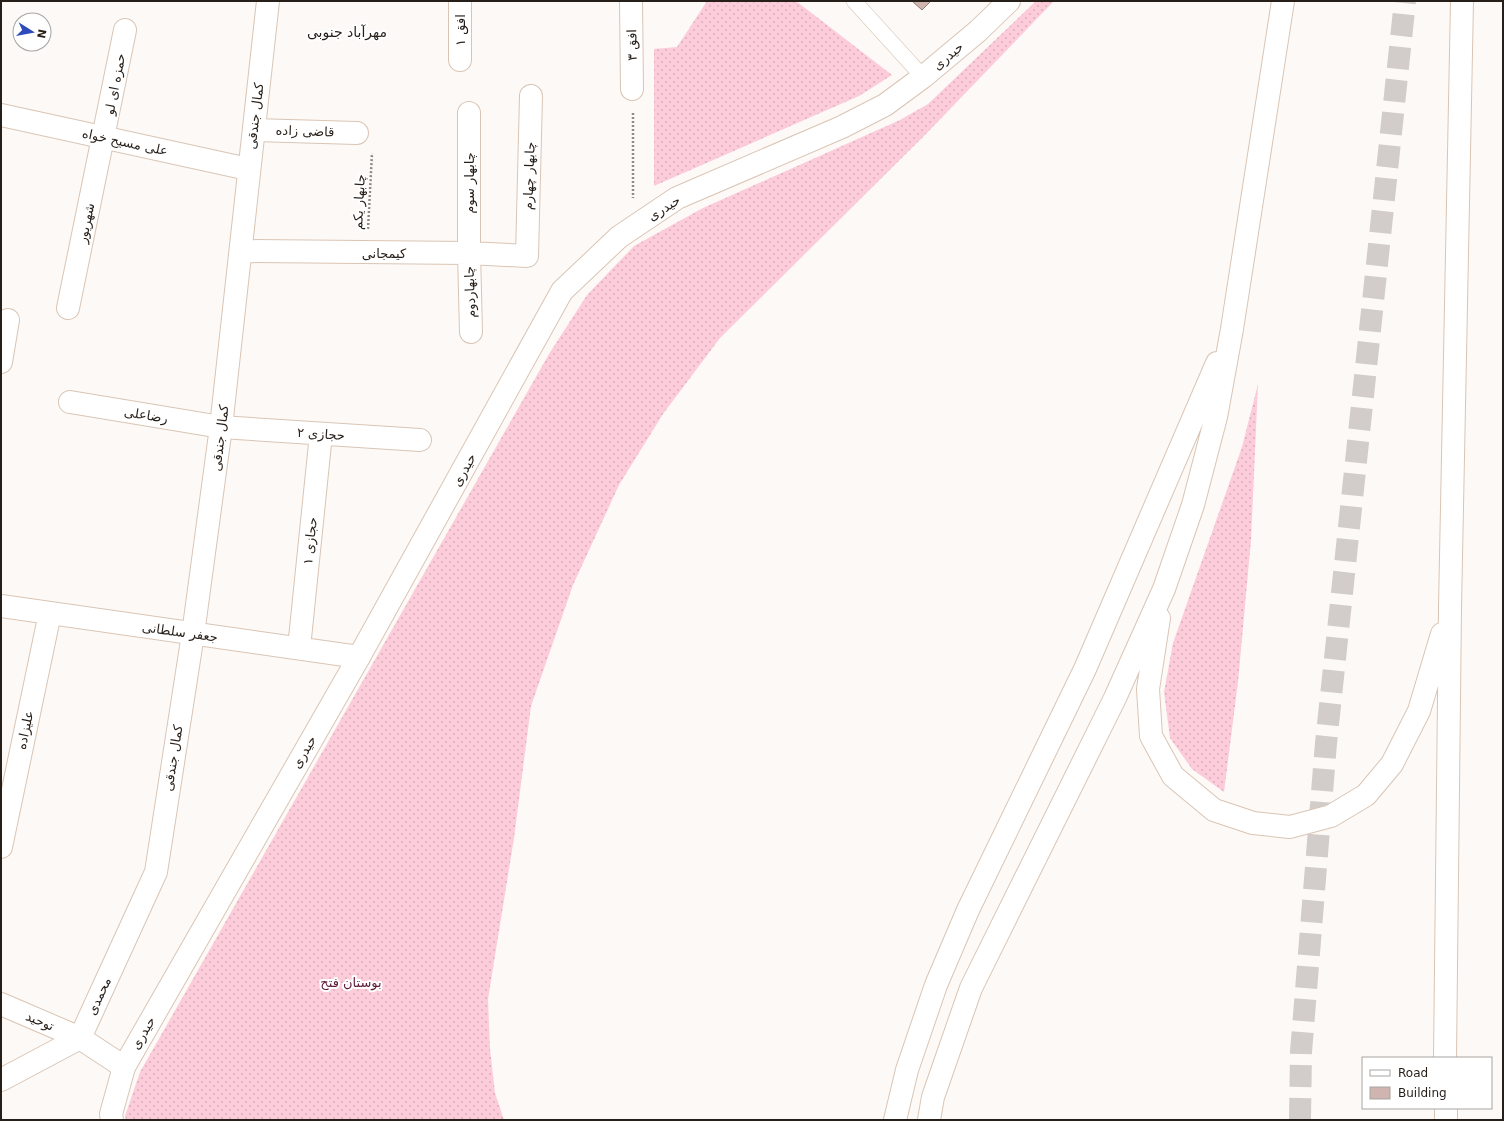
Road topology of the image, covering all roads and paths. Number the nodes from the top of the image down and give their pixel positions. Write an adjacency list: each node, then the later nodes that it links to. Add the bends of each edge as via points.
1 (268, 1): 15 (main road, کمال جندقی)
2 (460, 1): 9 (main road, افق ۱)
3 (631, 1): 11 (main road, افق ۳)
4 (854, 1): 10 (lane)
5 (1009, 1): 10 (main road, حیدری)
6 (1283, 1): 27 (main road)
7 (1462, 1): 36 (main road)
8 (125, 30): 17 (main road, حمزه ای لو)
9 (460, 60)
10 (924, 77): 20 (main road, حیدری, via 885,105 842,127 677,198)
11 (632, 89): 20 (path)
12 (531, 96): 24 (main road, چابهار چهارم)
13 (469, 112): 23 (main road, چابهار سوم)
14 (1, 115): 17 (main road, علی مسیح خواه)
15 (254, 130): 16 (main road, قاضی زاده); 19 (main road, کمال جندقی)
16 (357, 133)
17 (104, 138): 19 (main road, علی مسیح خواه); 25 (main road, شهریور)
18 (372, 152): 22 (path, چابهار یکم)
19 (248, 169): 21 (main road, کمال جندقی)
20 (633, 227): 40 (main road, حیدری, via 562,291)
21 (241, 251): 22 (main road, کیمجانی); 31 (main road, کمال جندقی)
22 (367, 253): 23 (main road, کیمجانی)
23 (469, 253): 24 (main road, کیمجانی); 28 (main road, چابهاردوم)
24 (527, 256)
25 (68, 308)
26 (8, 320): 29 (main road)
27 (1232, 329): 34 (main road, via 1216,417 1193,505); 50 (main road, via 1085,669 968,910 936,985 907,1070)
28 (471, 332)
29 (1, 362)
30 (70, 402): 31 (main road, رضاعلی)
31 (221, 427): 32 (main road, حجازی ۲); 38 (main road, کمال جندقی)
32 (321, 434): 33 (main road, حجازی ۲); 39 (main road, حجازی ۱)
33 (420, 440)
34 (1164, 589): 36 (main road, via 1148,690 1151,736 1174,776 1214,810 1253,823 1290,826 1331,816 1366,795 1392,764 1419,710); 51 (main road, via 1114,698 971,988 933,1097)
35 (1, 606): 37 (main road, جعفر سلطانی)
36 (1450, 608): 45 (main road)
37 (50, 613): 38 (main road, جعفر سلطانی); 41 (main road, علیزاده)
38 (193, 634): 39 (main road, جعفر سلطانی); 42 (main road, کمال جندقی)
39 (299, 648): 40 (main road, جعفر سلطانی)
40 (359, 657): 46 (main road, حیدری)
41 (1, 847)
42 (156, 872): 44 (main road, محمدی)
43 (1, 1004): 44 (main road, توحید)
44 (80, 1038): 46 (main road, توحید); 47 (main road)
45 (1445, 1057)
46 (124, 1067): 49 (main road, حیدری, via 111,1114)
47 (1, 1080)
48 (1446, 1109): 52 (main road)
49 (112, 1120)
50 (895, 1120)
51 (929, 1120)
52 (1446, 1120)

